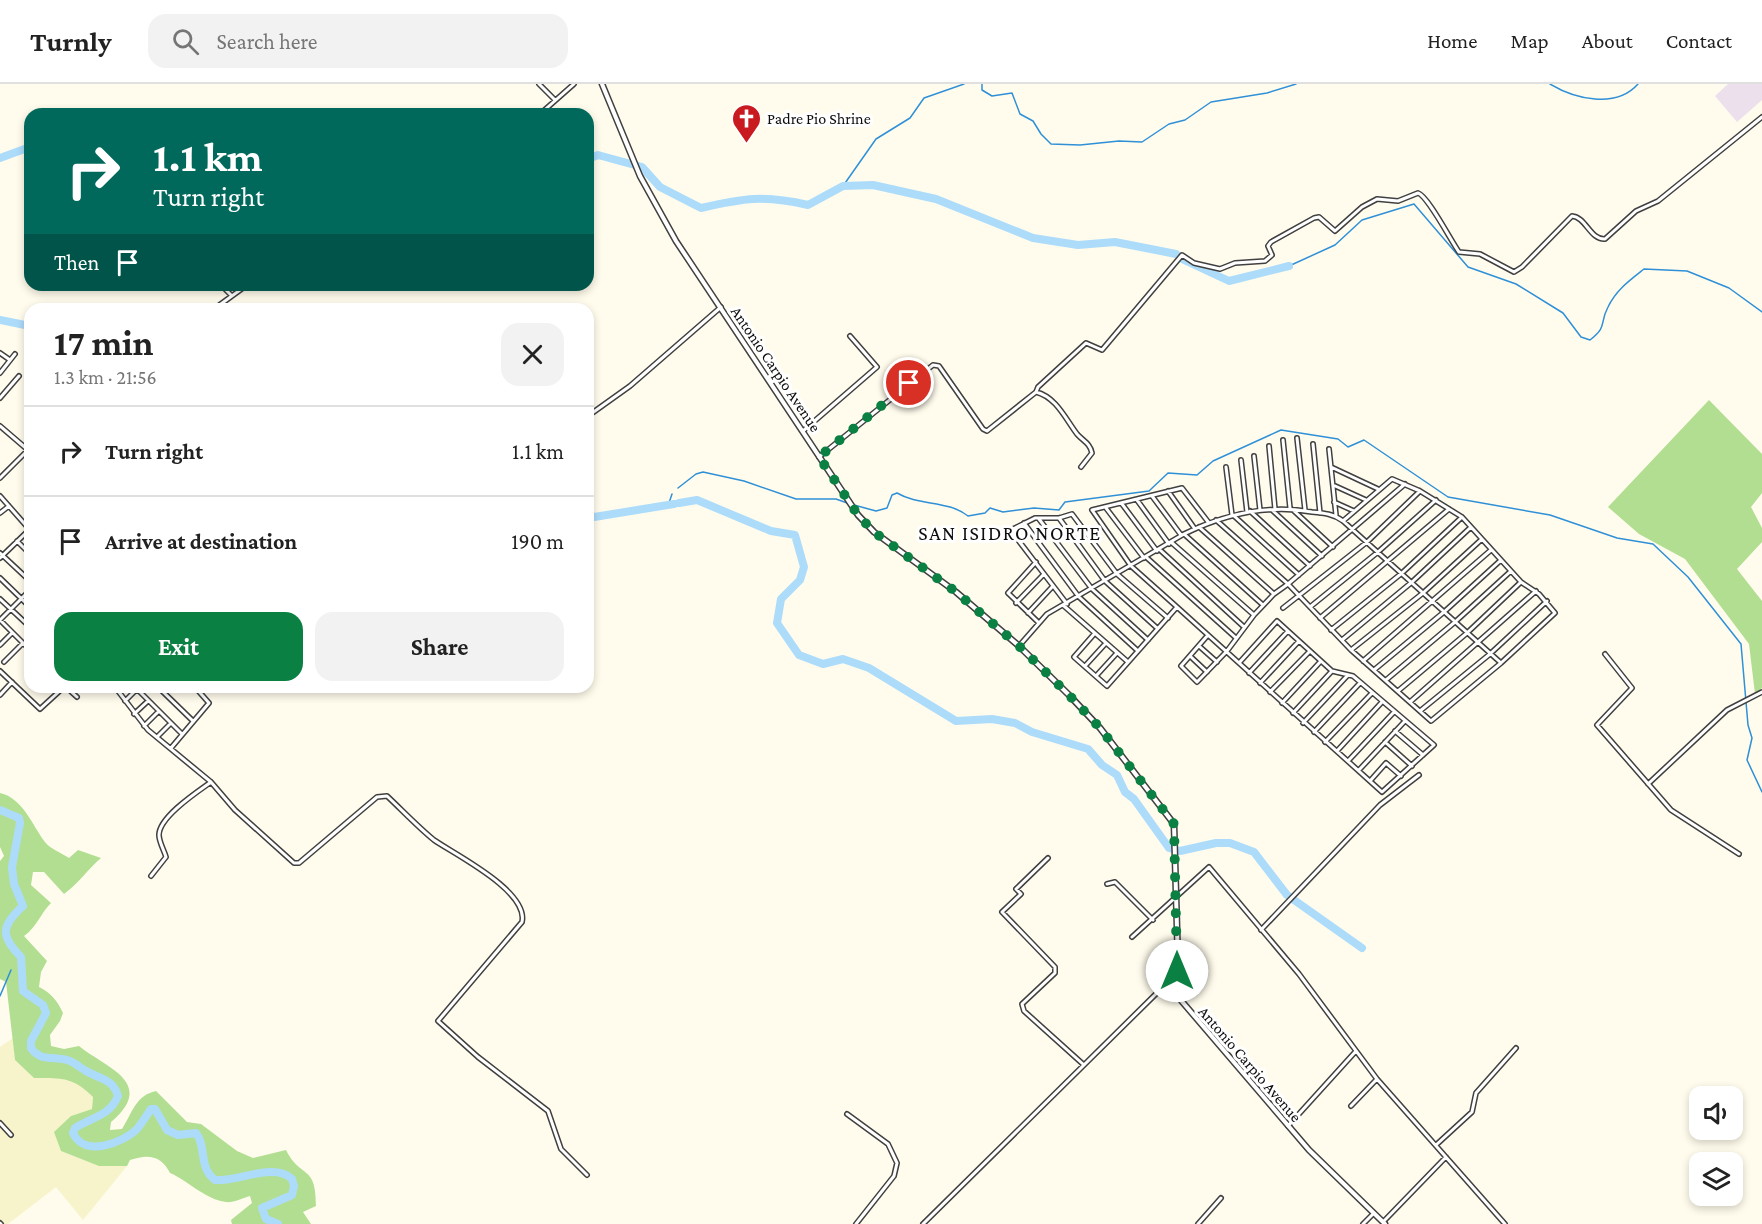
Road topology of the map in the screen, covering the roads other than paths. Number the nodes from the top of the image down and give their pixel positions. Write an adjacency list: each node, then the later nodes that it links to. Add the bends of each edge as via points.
1 (539, 84): 4 (street)
2 (574, 84): 4 (street)
3 (602, 84): 11 (street, Antonio Carpio Avenue, via 640,176 676,241)
4 (555, 100): 5 (street)
5 (546, 108)
6 (1762, 117): 18 (street, via 1605,239 1597,238 1572,216 1514,272 1480,254 1459,252 1418,193 1398,201 1377,200 1362,207 1335,231 1314,218 1271,242 1268,246 1272,255 1265,261 1220,268 1194,263 1182,255 1102,350 1086,343)
7 (227, 291): 9 (street)
8 (237, 291): 9 (street)
9 (231, 295): 10 (street)
10 (221, 303)
11 (721, 308): 20 (street); 22 (street, Antonio Carpio Avenue)
12 (850, 336): 22 (street, via 877,367)
13 (0, 352): 15 (street)
14 (15, 354): 15 (street)
15 (10, 360): 16 (street)
16 (0, 373)
17 (18, 376): 19 (street)
18 (1036, 392): 31 (street, via 987,431 939,366 933,365); 33 (street, via 1045,394 1090,446 1092,453)
19 (0, 398)
20 (594, 412)
21 (0, 426): 26 (street)
22 (803, 431): 31 (street, Antonio Carpio Avenue)
23 (1297, 438): 55 (street)
24 (1283, 440): 51 (street)
25 (1313, 444): 59 (street)
26 (24, 445)
27 (1269, 446): 53 (street)
28 (1329, 449): 35 (street)
29 (24, 454): 36 (street)
30 (1254, 456): 54 (street)
31 (819, 457): 148 (street, Antonio Carpio Avenue, via 874,532 956,592)
32 (1241, 460): 57 (street)
33 (1081, 467)
34 (1226, 467): 60 (street)
35 (1331, 467): 38 (street); 39 (street)
36 (0, 478)
37 (1405, 484): 39 (street, via 1390,479); 41 (street); 72 (street)
38 (1332, 485): 45 (street); 47 (street)
39 (1378, 489): 45 (street)
40 (1168, 491): 43 (street); 68 (street, via 1185,489); 71 (street)
41 (1420, 491): 46 (street); 77 (street)
42 (0, 496): 49 (street)
43 (1152, 496): 44 (street); 74 (street)
44 (1137, 500): 48 (street); 78 (street)
45 (1366, 500): 56 (street)
46 (1436, 500): 52 (street); 83 (street)
47 (1334, 502): 56 (street); 61 (street)
48 (1122, 504): 50 (street); 81 (street)
49 (9, 506): 58 (street); 67 (street)
50 (1106, 508): 86 (street); 90 (street, via 1091,512)
51 (1291, 508): 53 (street); 55 (street); 79 (street)
52 (1449, 508): 62 (street); 89 (street)
53 (1273, 509): 54 (street); 85 (street)
54 (1260, 510): 57 (street)
55 (1305, 510): 59 (street)
56 (1354, 511): 66 (street)
57 (1249, 512): 60 (street); 91 (street)
58 (0, 513)
59 (1320, 513): 61 (street)
60 (1232, 515): 65 (street); 97 (street)
61 (1336, 515): 66 (street)
62 (1462, 517): 70 (street); 93 (street)
63 (1039, 518): 64 (street); 69 (street); 104 (street)
64 (1059, 518): 95 (street, via 1074,515); 99 (street)
65 (1216, 520): 68 (street); 102 (street)
66 (1343, 521): 72 (street)
67 (24, 523)
68 (1209, 523): 71 (street)
69 (1023, 524): 88 (street, via 1012,532); 110 (street)
70 (1471, 527): 75 (street); 100 (street)
71 (1197, 528): 74 (street); 107 (street)
72 (1354, 530): 77 (street); 79 (street)
73 (24, 535): 76 (street)
74 (1183, 535): 78 (street); 118 (street)
75 (1482, 539): 82 (street); 106 (street)
76 (16, 541): 80 (street); 84 (street)
77 (1367, 542): 83 (street); 109 (street)
78 (1170, 543): 81 (street); 125 (street)
79 (1333, 547): 85 (street)
80 (24, 548)
81 (1158, 550): 86 (street); 132 (street)
82 (1491, 550): 87 (street); 115 (street)
83 (1378, 552): 89 (street); 120 (street)
84 (1, 555): 96 (street)
85 (1322, 556): 91 (street)
86 (1145, 558): 90 (street); 140 (street)
87 (1501, 560): 92 (street); 123 (street)
88 (1036, 562): 94 (street); 116 (street, via 1008,591)
89 (1389, 562): 93 (street); 127 (street)
90 (1131, 566): 95 (street); 119 (street)
91 (1310, 566): 97 (street)
92 (1511, 571): 101 (street); 131 (street)
93 (1402, 573): 100 (street); 134 (street)
94 (1045, 574): 103 (street); 116 (street)
95 (1118, 574): 99 (street); 126 (street)
96 (24, 575)
97 (1299, 575): 102 (street)
98 (0, 578): 112 (street)
99 (1105, 581): 104 (street); 133 (street)
100 (1412, 582): 106 (street); 142 (street)
101 (1521, 582): 105 (street); 138 (street)
102 (1288, 584): 107 (street); 109 (street)
103 (1054, 586): 117 (street); 124 (street)
104 (1092, 589): 110 (street); 141 (street)
105 (1536, 591): 113 (street); 146 (street)
106 (1423, 593): 115 (street); 150 (street)
107 (1274, 594): 118 (street)
108 (24, 596): 112 (street)
109 (1299, 596): 120 (street); 121 (street)
110 (1079, 597): 117 (street); 151 (street)
111 (0, 599): 122 (street)
112 (21, 599): 114 (street); 122 (street)
113 (1547, 601): 155 (street); 164 (street, via 1555,614)
114 (24, 602)
115 (1433, 602): 123 (street); 159 (street)
116 (1016, 603): 124 (street)
117 (1066, 605): 130 (street); 137 (street)
118 (1263, 605): 125 (street)
119 (1177, 607): 126 (street); 139 (street)
120 (1310, 607): 127 (street)
121 (1283, 608)
122 (11, 609): 128 (street); 129 (street)
123 (1444, 612): 131 (street); 167 (street)
124 (1028, 613): 130 (street)
125 (1254, 615): 132 (street)
126 (1167, 618): 133 (street)
127 (1320, 618): 134 (street)
128 (0, 620): 136 (street)
129 (24, 621)
130 (1038, 622): 148 (street)
131 (1455, 622): 138 (street); 173 (street)
132 (1245, 627): 140 (street)
133 (1158, 628): 141 (street)
134 (1331, 630): 142 (street)
135 (1288, 631): 143 (street); 163 (street, via 1277,621); 170 (street)
136 (12, 633): 145 (street); 147 (street)
137 (1095, 633): 144 (street); 165 (street, via 1074,657)
138 (1467, 633): 146 (street); 177 (street)
139 (1208, 635): 149 (street); 152 (street)
140 (1236, 638): 152 (street)
141 (1148, 640): 151 (street)
142 (1342, 640): 150 (street)
143 (1299, 641): 153 (street); 175 (street)
144 (1106, 642): 154 (street); 165 (street)
145 (24, 644): 160 (street)
146 (1479, 644): 155 (street); 193 (street)
147 (0, 645)
148 (1019, 646): 226 (street, Antonio Carpio Avenue, via 1100,728 1174,824)
149 (1199, 646): 157 (street); 162 (street)
150 (1351, 650): 159 (street)
151 (1138, 651): 161 (street)
152 (1227, 651): 162 (street); 163 (street)
153 (1310, 651): 158 (street); 178 (street)
154 (1117, 652): 161 (street); 172 (street)
155 (1490, 654): 164 (street); 197 (street)
156 (1605, 654): 221 (street, via 1632,688 1597,726)
157 (1190, 656): 169 (street); 169 (street, via 1181,669 1197,682)
158 (1321, 661): 166 (street); 194 (street)
159 (1363, 661): 167 (street)
160 (4, 662)
161 (1128, 662): 172 (street, via 1107,686)
162 (1217, 662): 169 (street)
163 (1239, 663): 170 (street)
164 (1501, 663): 197 (street, via 1432,721)
165 (1085, 666): 172 (street)
166 (1332, 670): 171 (street); 198 (street)
167 (1374, 670): 173 (street)
168 (0, 671): 174 (street)
169 (1207, 672)
170 (1250, 673): 175 (street)
171 (1348, 675): 176 (street); 203 (street)
172 (1096, 676)
173 (1386, 680): 177 (street)
174 (12, 682): 181 (street, via 40,709); 188 (street)
175 (1260, 683): 178 (street)
176 (1361, 683): 179 (street); 206 (street)
177 (1398, 691): 193 (street)
178 (1270, 692): 194 (street)
179 (1372, 692): 192 (street); 209 (street)
180 (1762, 692): 221 (street, via 1727,710)
181 (58, 693)
182 (72, 693): 189 (street)
183 (120, 693): 191 (street)
184 (132, 693): 191 (street)
185 (141, 693): 190 (street)
186 (164, 693): 200 (street)
187 (201, 693): 200 (street, via 209,703)
188 (0, 695)
189 (77, 697)
190 (148, 700): 195 (street); 199 (street)
191 (125, 701): 199 (street)
192 (1383, 701): 196 (street); 212 (street)
193 (1410, 702): 197 (street)
194 (1282, 704): 198 (street)
195 (159, 711): 202 (street); 204 (street)
196 (1394, 711): 201 (street); 214 (street)
197 (1420, 711)
198 (1293, 713): 203 (street)
199 (134, 714): 204 (street)
200 (193, 721): 207 (street)
201 (1405, 721): 205 (street); 213 (street, via 1434,745)
202 (171, 723): 207 (street); 208 (street)
203 (1303, 723): 206 (street)
204 (144, 726): 208 (street)
205 (1395, 731): 210 (street); 213 (street)
206 (1314, 732): 209 (street)
207 (182, 734): 211 (street)
208 (158, 736): 211 (street)
209 (1325, 742): 212 (street)
210 (1385, 742): 215 (street); 216 (street)
211 (171, 748): 220 (street)
212 (1337, 751): 214 (street)
213 (1423, 755): 215 (street)
214 (1348, 761): 216 (street)
215 (1412, 766): 218 (street)
216 (1359, 770): 219 (street)
217 (1419, 775): 228 (street, via 1380,805)
218 (1401, 776): 219 (street, via 1384,792); 219 (street, via 1386,763)
219 (1370, 781)
220 (211, 782): 224 (street, via 181,804 160,827 166,857); 242 (street, via 235,810 294,863 299,863 377,797 387,796 436,841 500,883 518,906 522,922 438,1021 548,1111 561,1149)
221 (1648, 784): 222 (street, via 1671,810)
222 (1739, 854)
223 (1048, 858): 233 (street, via 1016,889 1021,894 1002,912 1055,967 1055,973 1022,1004 1024,1011)
224 (151, 876)
225 (1107, 884): 227 (street, via 1115,882)
226 (1177, 897): 227 (street); 228 (street, via 1209,867); 230 (street, Antonio Carpio Avenue)
227 (1153, 920): 229 (street)
228 (1261, 930): 232 (street)
229 (1132, 937)
230 (1177, 986): 233 (street, via 1167,984); 238 (street, Antonio Carpio Avenue, via 1179,998 1192,1015)
231 (1516, 1048): 240 (street, via 1476,1093 1472,1112)
232 (1356, 1052): 234 (street); 238 (street)
233 (1084, 1065): 247 (street)
234 (1377, 1079): 235 (street); 240 (street)
235 (1351, 1107)
236 (847, 1114): 246 (street, via 888,1144 897,1162 894,1176)
237 (0, 1123): 239 (street)
238 (1288, 1126): 244 (street, Antonio Carpio Avenue)
239 (11, 1135)
240 (1436, 1145): 241 (street)
241 (1446, 1157): 245 (street); 250 (street)
242 (587, 1175)
243 (1221, 1197): 248 (street)
244 (1374, 1213): 245 (street, Antonio Carpio Avenue); 249 (street)
245 (1384, 1223)
246 (856, 1224)
247 (923, 1224)
248 (1198, 1224)
249 (1363, 1224)
250 (1505, 1224)

